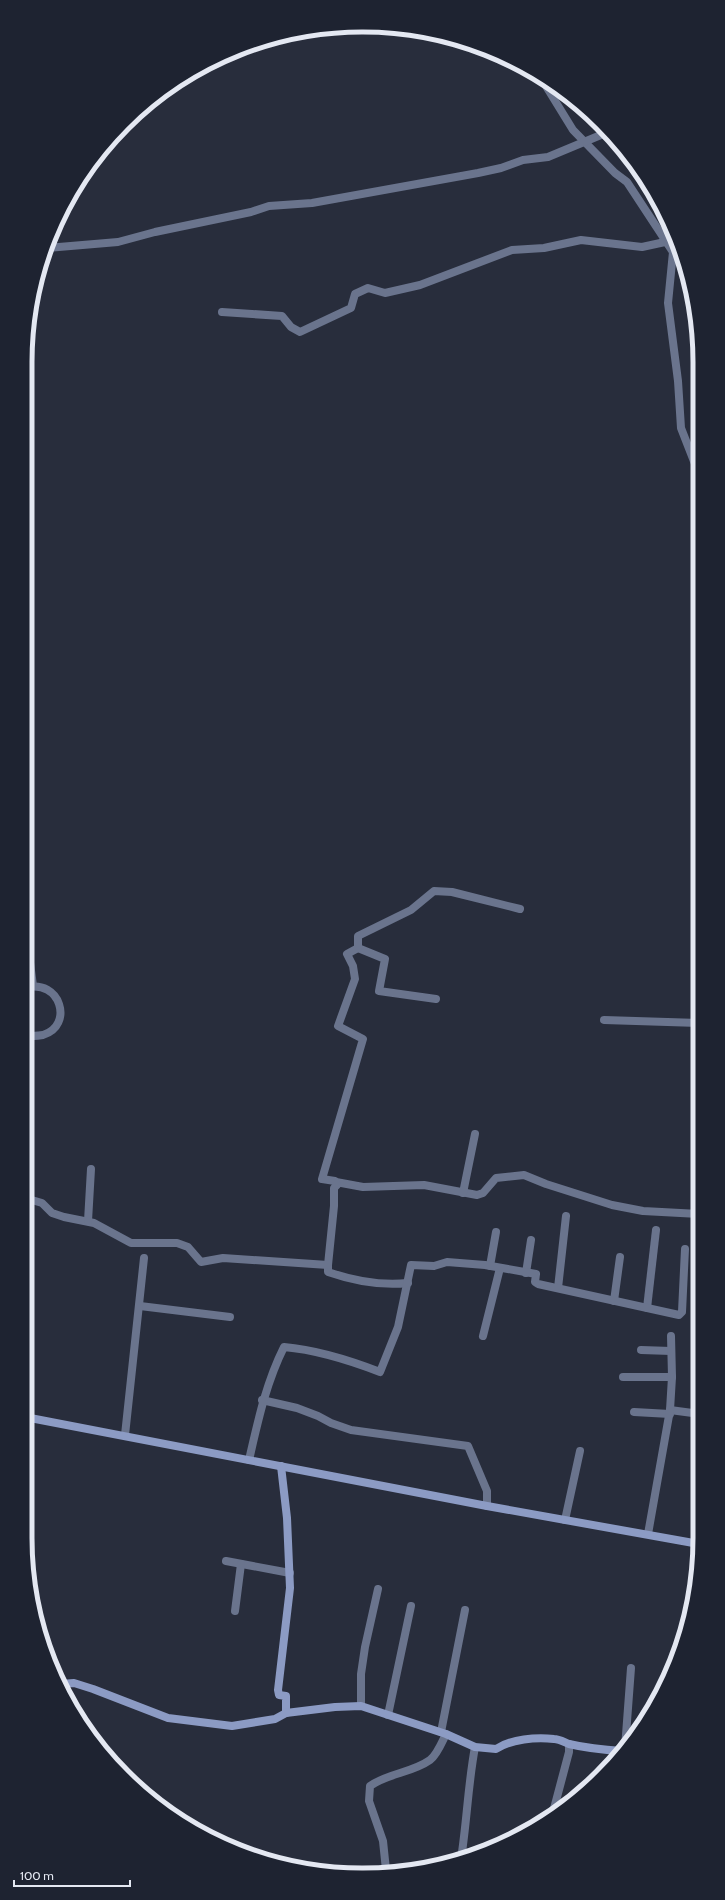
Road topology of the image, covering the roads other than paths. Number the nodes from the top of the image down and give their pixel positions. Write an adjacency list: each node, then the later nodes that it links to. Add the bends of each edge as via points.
1 (548, 89): 3 (street)
2 (602, 135): 3 (street)
3 (584, 143): 4 (street, via 627,182); 5 (street, via 548,157 523,160 478,173 312,202 269,206 118,242)
4 (665, 242): 6 (street, via 642,247 581,240 544,248 512,250 420,285 385,293 368,288 355,294 351,308 300,332 291,327 282,316); 7 (street, via 673,252 668,303 681,428)
5 (53, 247)
6 (222, 312)
7 (693, 459)
8 (520, 909): 9 (street, via 452,892 434,891 411,910 358,936)
9 (358, 948): 11 (street, via 385,959 379,991); 17 (street, via 348,954 355,980 338,1026 363,1039 322,1179)
10 (32, 987): 14 (street, via 47,989 58,999 60,1009 59,1019 47,1034)
11 (436, 999)
12 (604, 1020): 13 (street)
13 (693, 1022)
14 (32, 1035)
15 (475, 1134): 18 (street)
16 (91, 1170): 22 (street)
17 (336, 1182): 18 (street, via 363,1187 424,1185); 29 (street)
18 (463, 1193): 20 (street, via 483,1194 496,1178 524,1175 612,1204 643,1210)
19 (32, 1200): 22 (street, via 42,1203 52,1212)
20 (693, 1214)
21 (566, 1216): 34 (street)
22 (88, 1221): 29 (street, via 131,1243 177,1243 188,1247 201,1262 223,1258)
23 (656, 1230): 37 (street)
24 (496, 1232): 30 (street)
25 (531, 1240): 32 (street)
26 (685, 1249): 37 (street, via 681,1313)
27 (620, 1257): 35 (street)
28 (144, 1258): 36 (street)
29 (328, 1264): 33 (street, via 328,1272 349,1280 390,1285)
30 (490, 1266): 31 (street); 33 (street, via 447,1262 434,1266 411,1265)
31 (500, 1268): 32 (street); 39 (street)
32 (526, 1272): 34 (street, via 536,1274 536,1283)
33 (408, 1283): 45 (street, via 398,1328 380,1372 316,1351 284,1347)
34 (558, 1288): 35 (street)
35 (614, 1301): 37 (street)
36 (140, 1306): 38 (street); 50 (street)
37 (647, 1308)
38 (230, 1317)
39 (483, 1336)
40 (671, 1336): 42 (street)
41 (641, 1350): 42 (street)
42 (671, 1351): 44 (street)
43 (623, 1377): 44 (street)
44 (672, 1377): 47 (street)
45 (262, 1400): 52 (street); 54 (street, via 297,1408 351,1430 468,1446 487,1492)
46 (634, 1412): 47 (street)
47 (670, 1412): 48 (street); 56 (street)
48 (693, 1414)
49 (32, 1418): 50 (street)
50 (125, 1435): 52 (street)
51 (580, 1451): 55 (street)
52 (250, 1460): 53 (street)
53 (281, 1466): 54 (street); 60 (street)
54 (487, 1506): 55 (street, via 510,1507)
55 (565, 1520): 56 (street)
56 (648, 1534): 57 (street)
57 (693, 1543)
58 (226, 1561): 59 (street)
59 (241, 1564): 60 (street); 64 (street)
60 (290, 1573): 68 (street, via 278,1690 279,1695 286,1696)
61 (378, 1589): 67 (street, via 361,1674)
62 (411, 1606): 69 (street)
63 (466, 1610): 70 (street)
64 (235, 1611)
65 (631, 1668): 71 (street)
66 (66, 1684): 68 (street, via 74,1683 122,1699 168,1718 196,1722 232,1726 275,1719)
67 (361, 1706): 68 (street); 69 (street)
68 (286, 1714)
69 (388, 1715): 70 (street)
70 (443, 1733): 73 (street); 77 (street, via 431,1760 383,1778 370,1786 369,1801 384,1841)
71 (626, 1738)
72 (569, 1744): 73 (street, via 555,1739 529,1739 503,1744 496,1749); 74 (street); 75 (street)
73 (476, 1747): 76 (street, via 469,1783)
74 (615, 1751)
75 (555, 1806)
76 (462, 1852)
77 (386, 1867)

